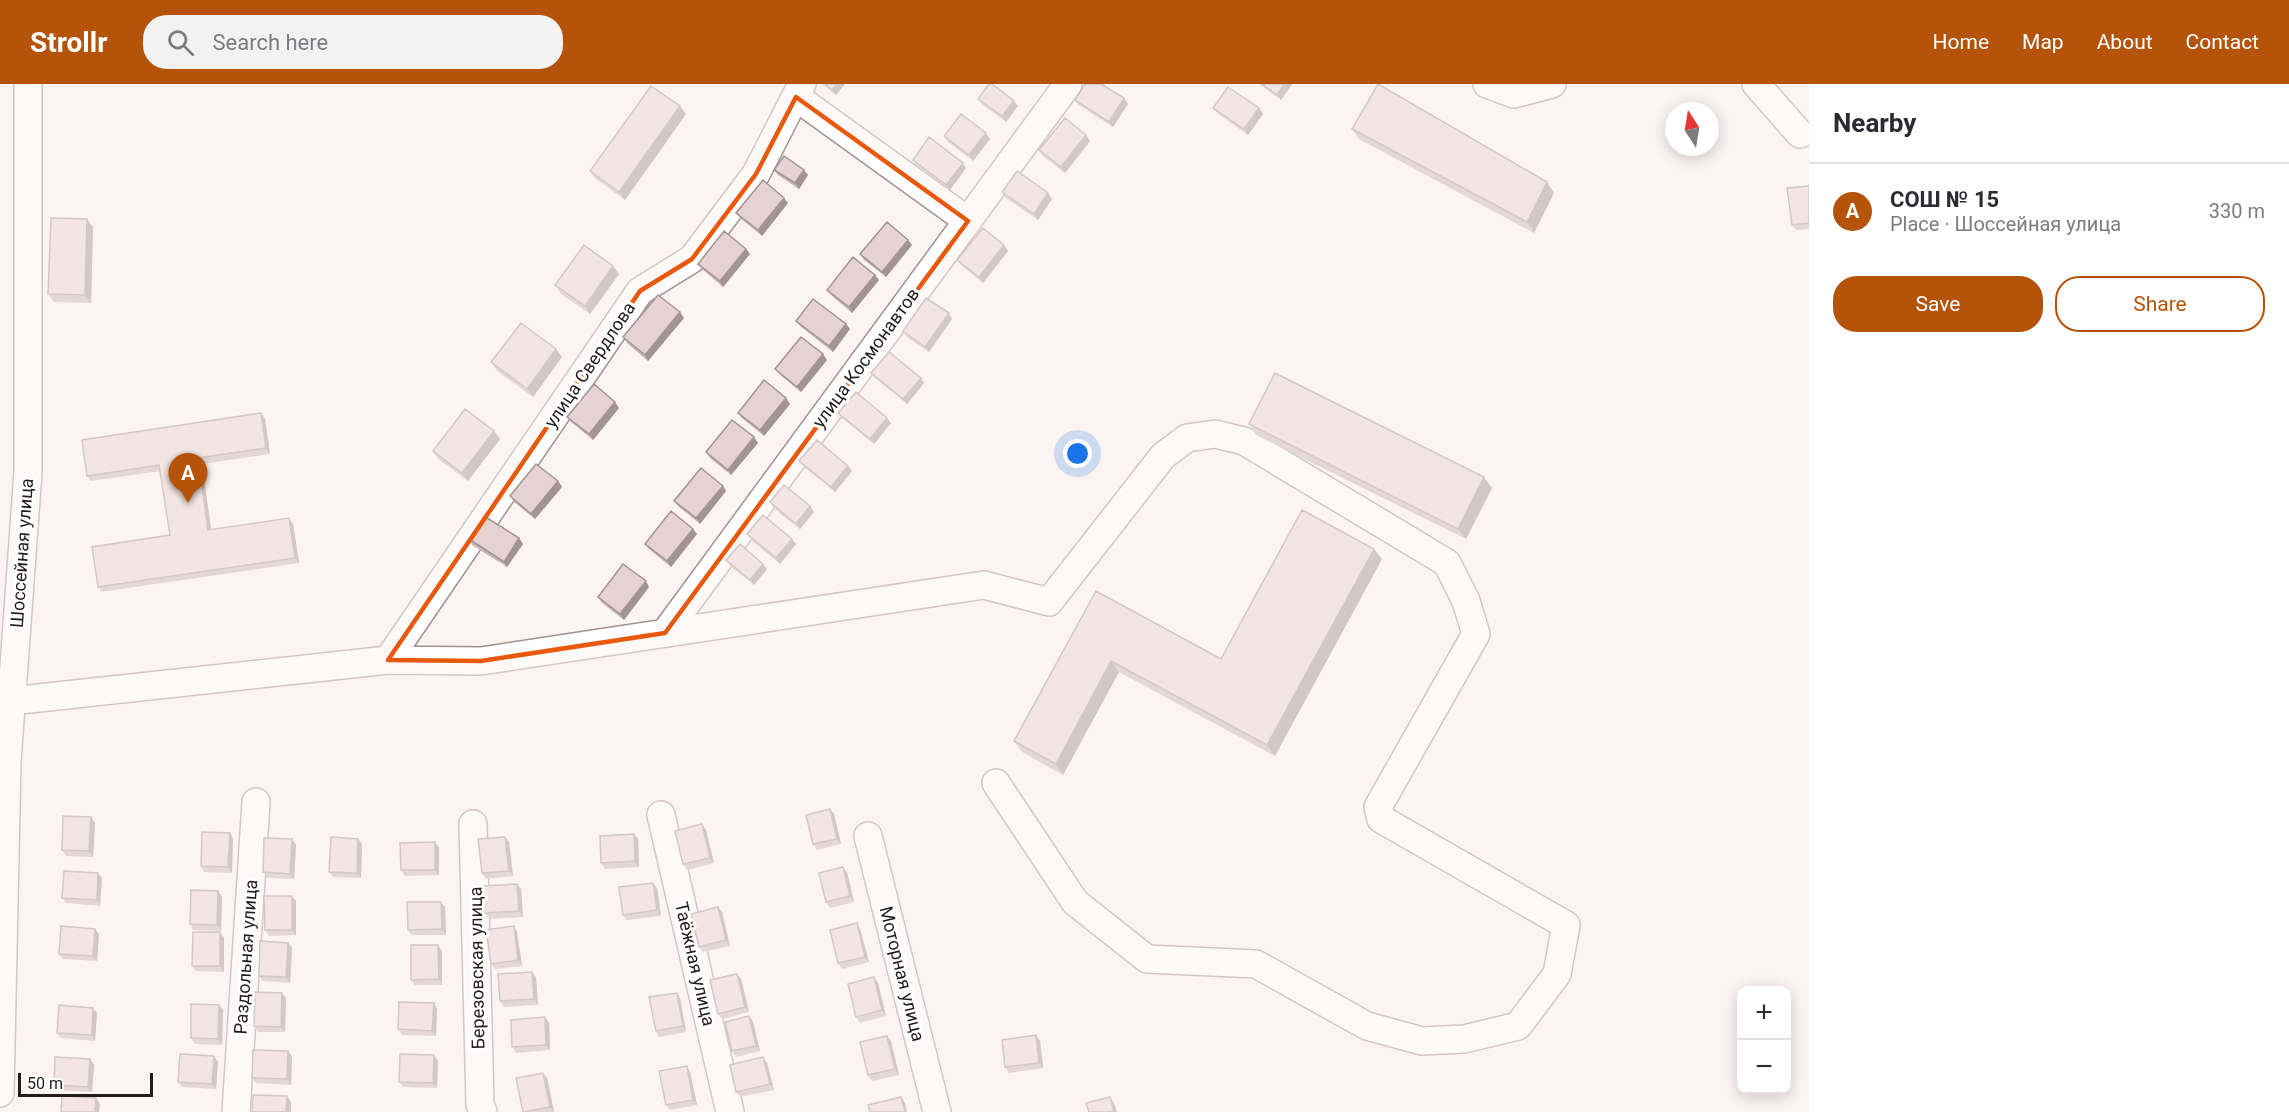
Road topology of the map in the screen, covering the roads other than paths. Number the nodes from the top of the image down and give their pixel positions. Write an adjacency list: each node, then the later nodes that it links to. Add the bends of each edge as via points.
1 (28, 84): 11 (street, Шоссейная улица, via 28,472)
2 (1068, 84): 8 (street, улица Космонавтов)
3 (1487, 84): 4 (street, via 1514,94)
4 (1552, 84)
5 (1756, 84): 7 (street)
6 (799, 91): 8 (street); 10 (street, улица Свердлова, via 756,174 692,259 640,291)
7 (1800, 134)
8 (968, 221): 9 (street, улица Космонавтов)
9 (664, 633): 10 (street, via 481,661); 12 (street, via 984,585 1049,602 1163,456 1187,438 1215,434 1244,441 1448,563 1476,634 1378,807 1381,819 1566,925 1557,974 1518,1026 1464,1039 1422,1041 1367,1026 1256,964 1147,959 1075,902)
10 (388, 660): 11 (street)
11 (11, 701): 17 (street, Шоссейная улица, via 6,762)
12 (996, 783)
13 (256, 802): 18 (street, Раздольная улица)
14 (661, 815): 20 (street, Таёжная улица)
15 (473, 824): 19 (street, Березовская улица)
16 (868, 836): 21 (street, Моторная улица)
17 (0, 1093)
18 (236, 1112)
19 (483, 1112)
20 (730, 1112)
21 (937, 1112)

